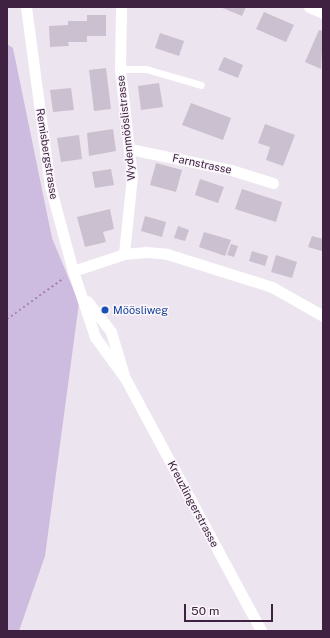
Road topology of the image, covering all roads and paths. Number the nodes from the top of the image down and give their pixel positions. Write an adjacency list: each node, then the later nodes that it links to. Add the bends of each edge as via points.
1 (26, 7): 10 (street, Remisbergstrasse, via 50,186)
2 (121, 7): 5 (street, Wydenmööslistrasse)
3 (309, 7): 4 (street)
4 (323, 13)
5 (120, 69): 6 (lane, Wydenmööslistrasse, via 146,69); 7 (street, Wydenmööslistrasse)
6 (201, 85)
7 (130, 150): 8 (street, Farnstrasse, via 231,170); 9 (street, Wydenmööslistrasse, via 132,198)
8 (272, 183)
9 (124, 254): 10 (street); 12 (street, via 167,254 215,268 272,286)
10 (73, 271): 11 (street, Remisbergstrasse); 13 (path)
11 (84, 297): 14 (street, Remisbergstrasse, via 111,332); 14 (street, Remisbergstrasse, via 95,337)
12 (323, 316)
13 (7, 320)
14 (125, 378): 15 (street, Kreuzlingerstrasse)
15 (260, 631)

